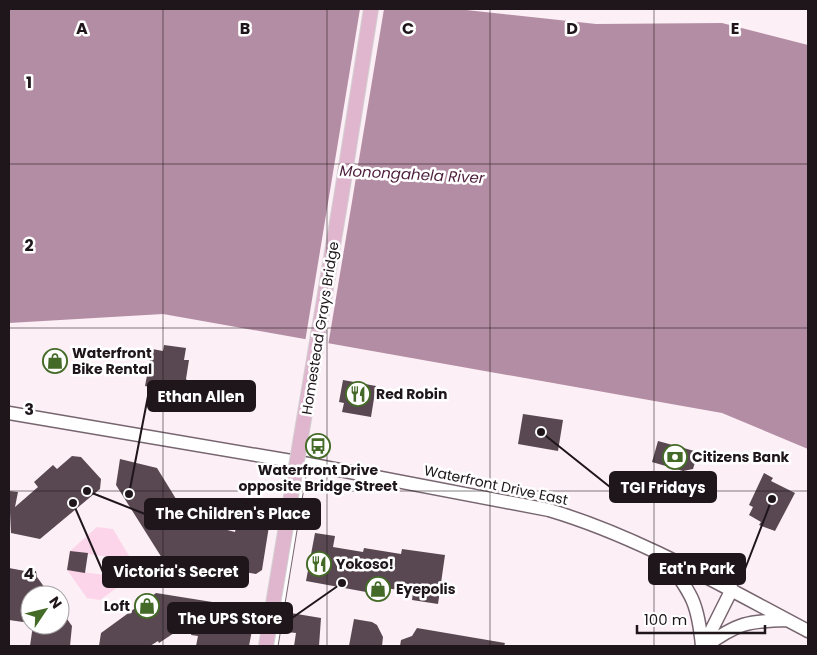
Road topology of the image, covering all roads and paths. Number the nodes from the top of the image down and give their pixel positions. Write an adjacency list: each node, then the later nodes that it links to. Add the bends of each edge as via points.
1 (371, 9): 8 (main road, Homestead Grays Bridge, bridge)
2 (9, 413): 3 (street, Waterfront Drive East)
3 (303, 463): 4 (street, Waterfront Drive East, via 549,510 573,517); 9 (street)
4 (666, 559): 5 (street, Waterfront Drive East); 10 (street, via 694,601 700,616)
5 (732, 590): 6 (street, Waterfront Drive East); 10 (street)
6 (787, 620): 7 (street, Waterfront Drive East); 10 (street, via 742,624)
7 (808, 631)
8 (266, 646)
9 (273, 646)
10 (704, 646)

